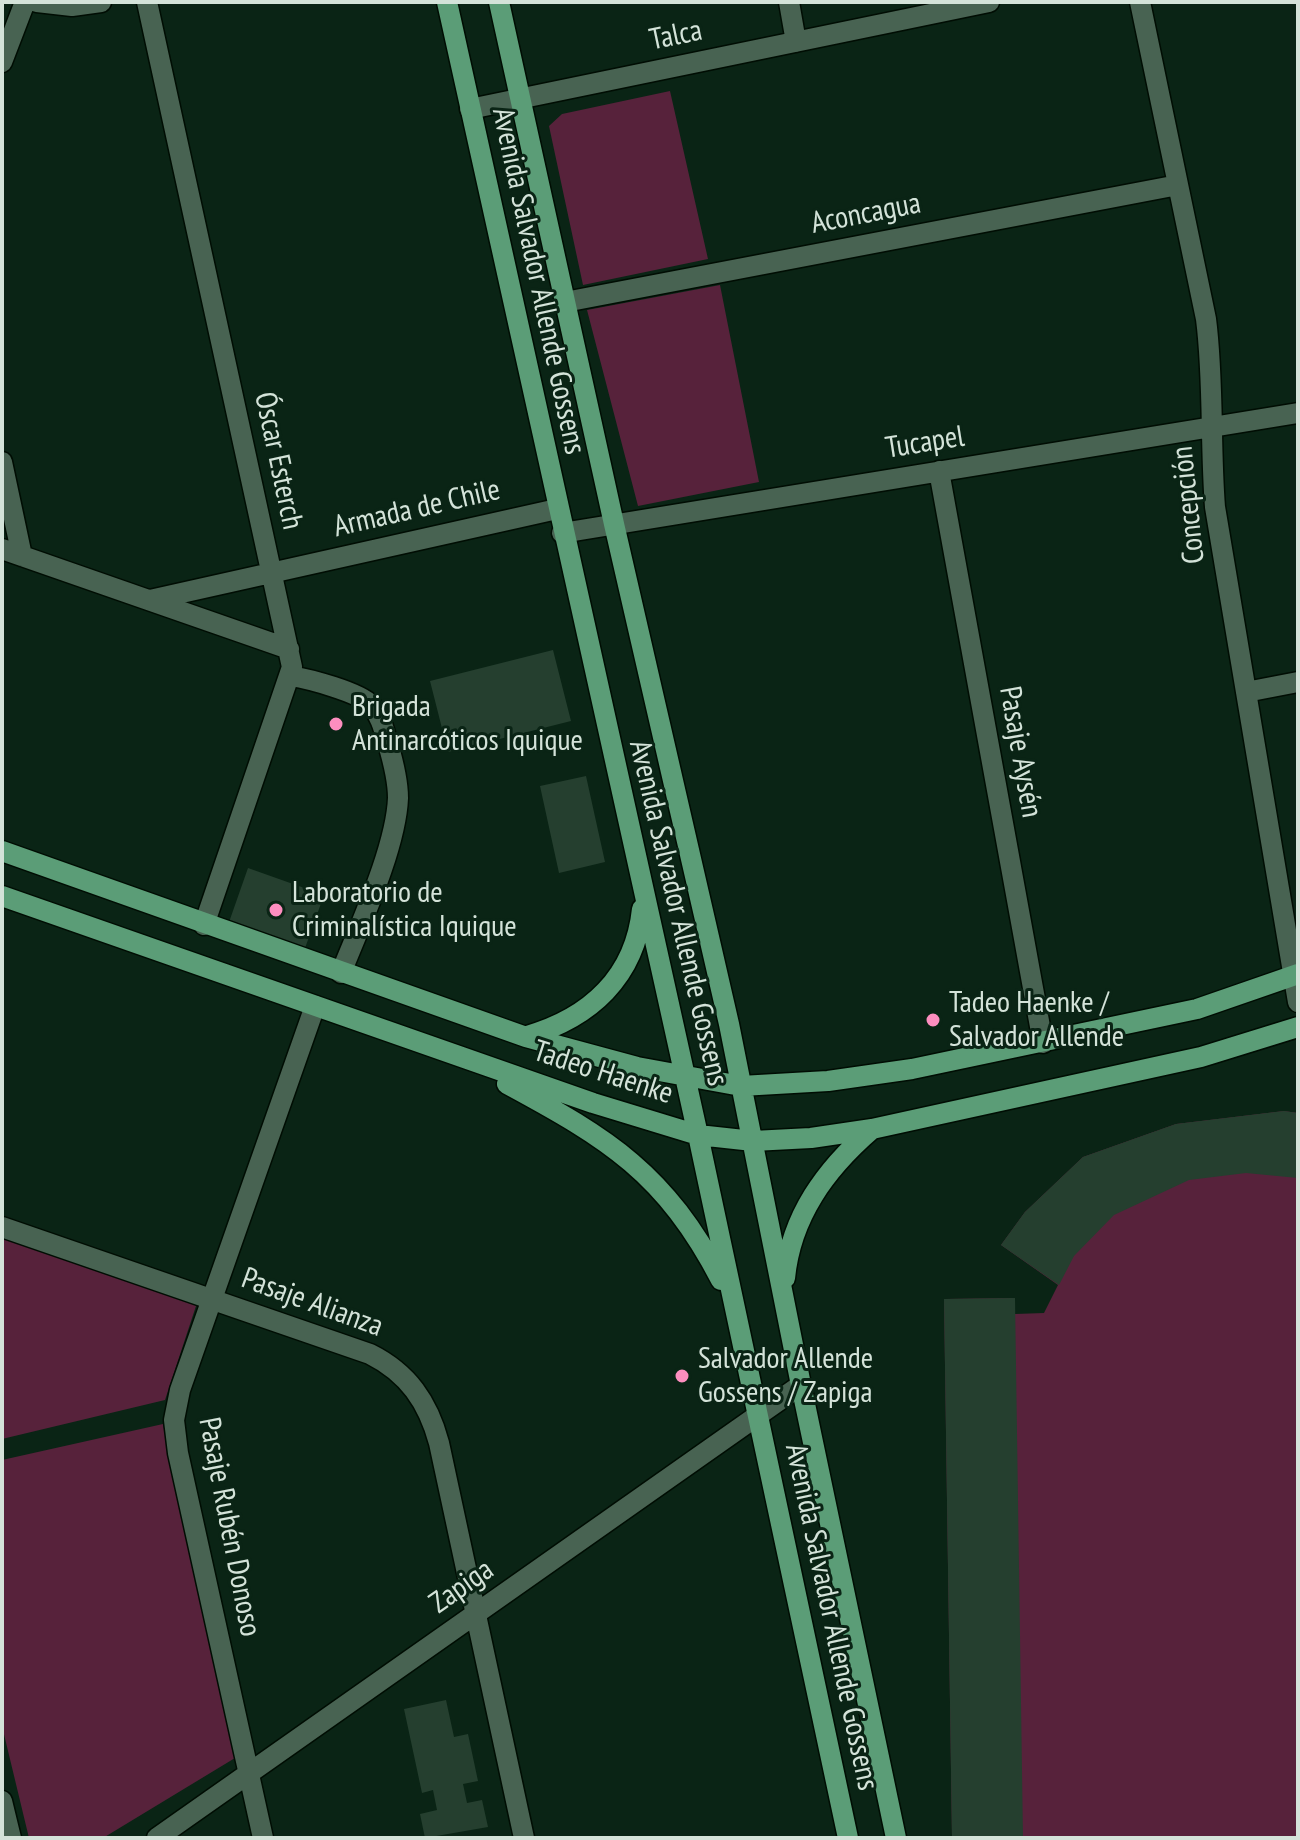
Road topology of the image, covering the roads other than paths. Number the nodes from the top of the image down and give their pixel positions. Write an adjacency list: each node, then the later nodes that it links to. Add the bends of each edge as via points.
1 (25, 2): 11 (street)
2 (37, 2): 3 (street)
3 (101, 2)
4 (147, 2): 25 (street, Óscar Esterch)
5 (447, 2): 13 (main road, Avenida Salvador Allende Gossens)
6 (499, 2): 12 (main road, Avenida Salvador Allende Gossens)
7 (789, 2): 10 (street)
8 (989, 2): 10 (street, Talca)
9 (1140, 2): 14 (street, Concepción)
10 (796, 42): 12 (street, Talca)
11 (2, 62)
12 (520, 99): 13 (street, Talca); 15 (main road, Avenida Salvador Allende Gossens)
13 (470, 109): 20 (main road, Avenida Salvador Allende Gossens)
14 (1178, 185): 15 (street, Aconcagua); 17 (street, Concepción, via 1206,319)
15 (565, 302): 21 (main road, Avenida Salvador Allende Gossens)
16 (1298, 413): 17 (street, Tucapel)
17 (1211, 427): 19 (street, Tucapel); 30 (street, Concepción, via 1215,507)
18 (2, 462): 24 (street)
19 (939, 471): 21 (street, Tucapel); 41 (street, Pasaje Aysén)
20 (557, 509): 22 (main road, Avenida Salvador Allende Gossens); 25 (street, Armada de Chile)
21 (614, 524): 22 (street, Tucapel); 44 (main road, Avenida Salvador Allende Gossens)
22 (562, 533): 33 (main road, Avenida Salvador Allende Gossens)
23 (2, 549): 24 (street)
24 (22, 556): 26 (street)
25 (271, 573): 26 (street, Armada de Chile); 27 (street, Óscar Esterch)
26 (150, 600): 27 (street)
27 (289, 649): 28 (street, Óscar Esterch)
28 (291, 676): 34 (street, Óscar Esterch); 35 (street, via 317,680 369,702 382,721 394,767 396,822)
29 (1298, 682): 30 (street)
30 (1246, 692): 36 (street, Concepción)
31 (2, 851): 34 (main road, Tadeo Haenke)
32 (2, 896): 38 (main road, Tadeo Haenke)
33 (644, 897): 40 (main road, via 635,945 610,987 572,1019); 43 (main road, Avenida Salvador Allende Gossens)
34 (204, 925): 35 (main road, Tadeo Haenke)
35 (341, 973): 40 (main road, Tadeo Haenke)
36 (1295, 975): 37 (street, Concepción); 41 (main road, Tadeo Haenke, via 1197,1009)
37 (1298, 1002)
38 (315, 1006): 42 (main road, Tadeo Haenke); 50 (street, Pasaje Rubén Donoso)
39 (1298, 1027): 45 (main road, Tadeo Haenke, via 1201,1057)
40 (526, 1037): 43 (main road, Tadeo Haenke)
41 (1043, 1043): 44 (main road, Tadeo Haenke, via 870,1076)
42 (458, 1057): 46 (main road, Tadeo Haenke); 51 (main road, via 577,1122 639,1168 697,1235)
43 (684, 1077): 44 (main road, Tadeo Haenke); 46 (main road, Avenida Salvador Allende Gossens)
44 (741, 1086): 47 (main road, Avenida Salvador Allende Gossens)
45 (872, 1129): 47 (main road, Tadeo Haenke); 49 (main road, via 814,1191 793,1240)
46 (698, 1135): 47 (main road, Tadeo Haenke); 51 (main road, Avenida Salvador Allende Gossens)
47 (753, 1141): 49 (main road, Avenida Salvador Allende Gossens)
48 (2, 1227): 50 (street, Pasaje Alianza)
49 (784, 1294): 52 (main road, Avenida Salvador Allende Gossens)
50 (212, 1299): 54 (street, Pasaje Alianza, via 370,1354 387,1362 415,1389 434,1424); 55 (street, Pasaje Rubén Donoso, via 180,1390 174,1436)
51 (736, 1315): 53 (main road, Avenida Salvador Allende Gossens)
52 (801, 1385): 53 (street, Zapiga); 62 (main road, Avenida Salvador Allende Gossens)
53 (758, 1415): 54 (street, Zapiga); 61 (main road, Avenida Salvador Allende Gossens)
54 (474, 1615): 55 (street, Zapiga); 60 (street, Pasaje Alianza)
55 (249, 1773): 58 (street, Zapiga); 59 (street, Pasaje Rubén Donoso)
56 (2, 1801): 57 (street)
57 (11, 1838)
58 (157, 1838)
59 (263, 1838)
60 (524, 1838)
61 (848, 1838)
62 (896, 1838)

